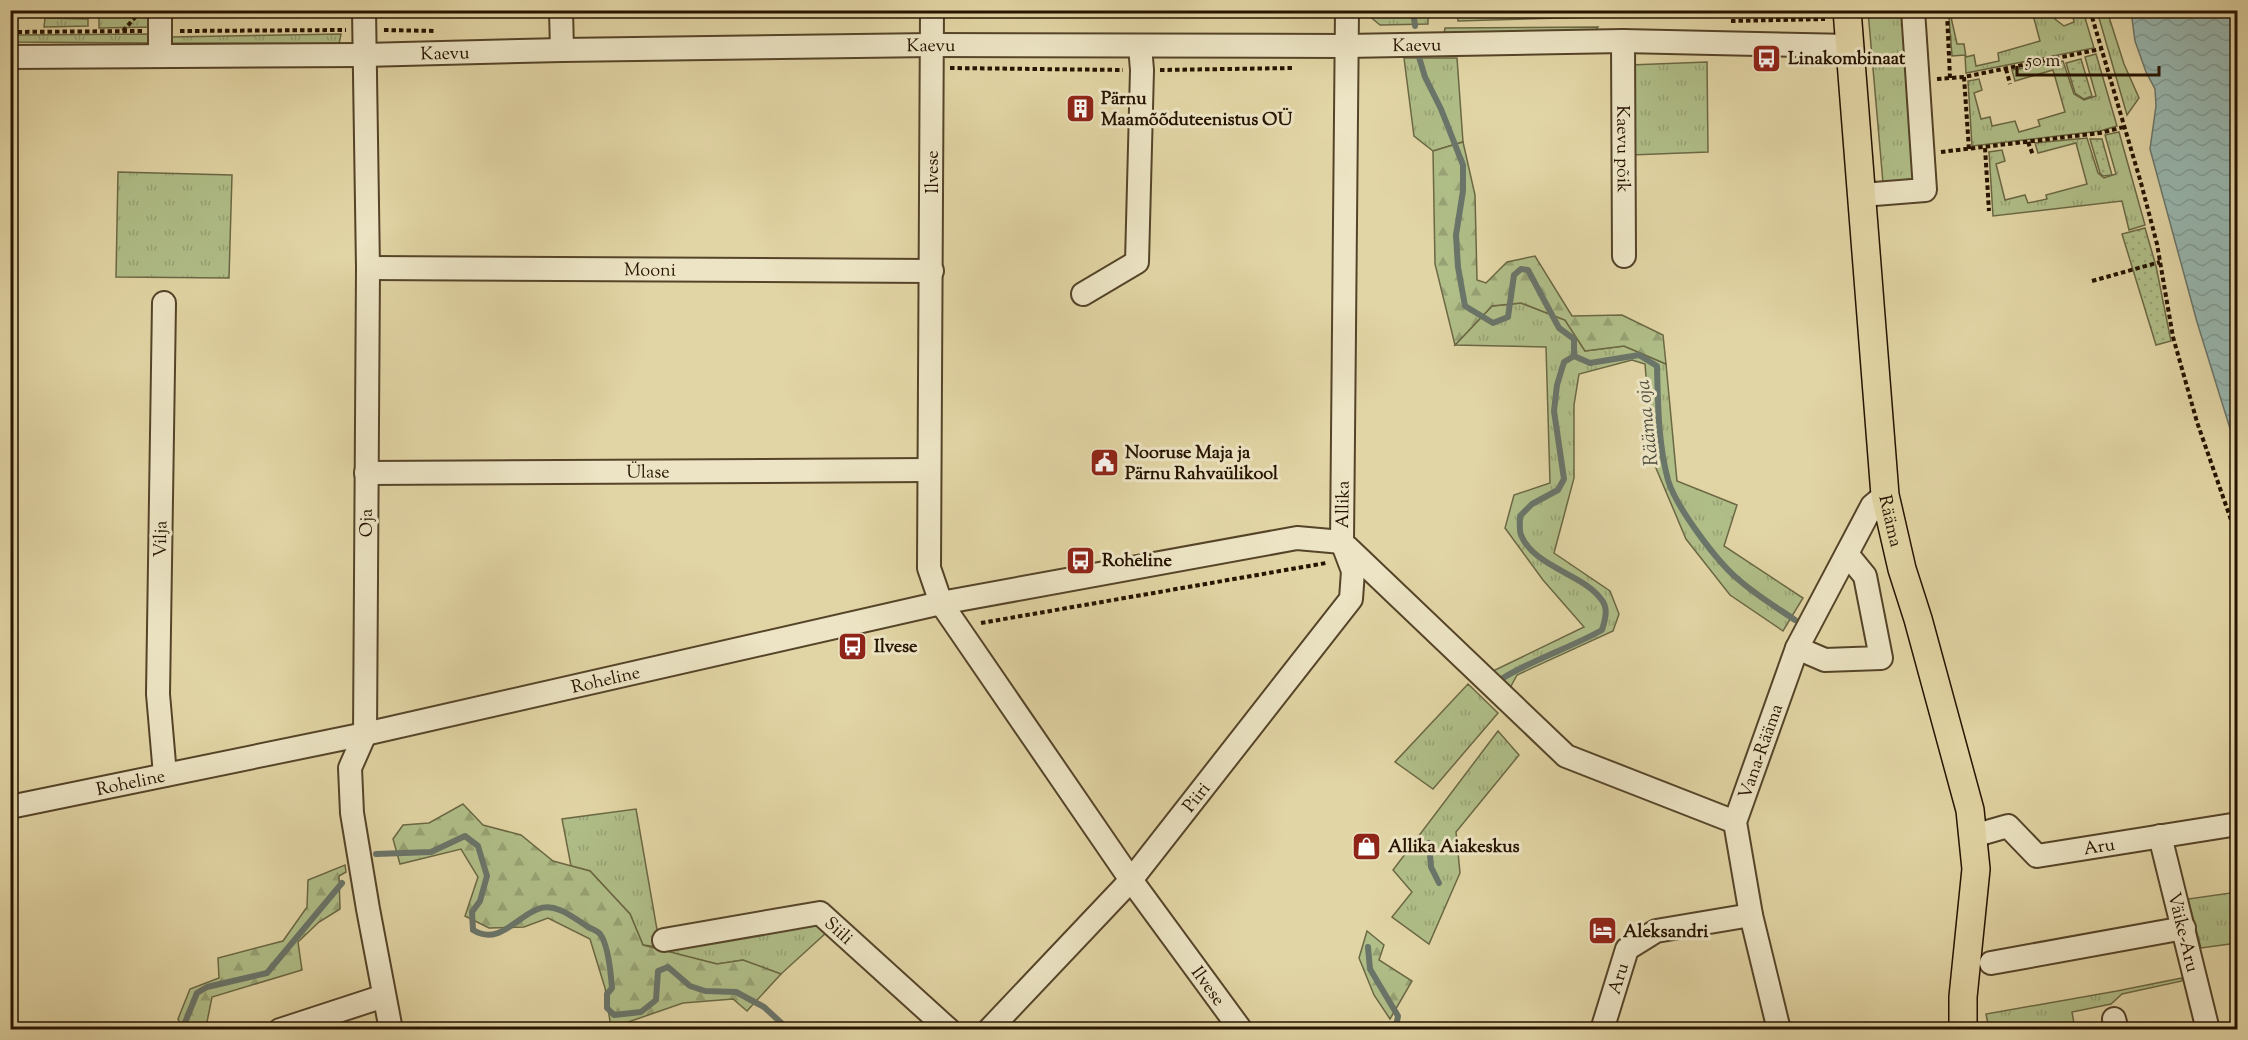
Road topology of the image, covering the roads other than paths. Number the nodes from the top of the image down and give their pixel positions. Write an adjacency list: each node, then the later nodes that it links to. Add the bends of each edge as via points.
1 (160, 10): 14 (street)
2 (364, 10): 13 (street, Oja)
3 (561, 10): 12 (street)
4 (933, 10): 15 (street, Ilvese)
5 (1347, 10): 10 (street, Allika)
6 (1847, 10): 11 (main road, Rääma)
7 (1913, 10): 17 (street, via 1925,190)
8 (1623, 42): 10 (street, Kaevu); 11 (street, Kaevu); 18 (street, Kaevu põik)
9 (1140, 46): 10 (street, Kaevu); 15 (street, Kaevu); 21 (street, via 1137,262)
10 (1346, 46): 26 (street, Allika)
11 (1851, 46): 17 (main road, Rääma)
12 (562, 50): 13 (street, Kaevu); 15 (street, Kaevu)
13 (364, 55): 14 (street, Kaevu); 19 (street, Oja)
14 (160, 56): 16 (street, Kaevu)
15 (932, 56): 20 (street, Ilvese)
16 (10, 57)
17 (1862, 195): 25 (main road, Rääma)
18 (1624, 256)
19 (368, 268): 20 (street, Mooni); 24 (street, Oja)
20 (932, 272): 23 (street, Ilvese)
21 (1083, 294)
22 (164, 303): 31 (street, Vilja, via 158,694)
23 (929, 470): 24 (street, Ülase); 28 (street, Ilvese, via 930,568)
24 (366, 473): 30 (street, Oja)
25 (1885, 495): 27 (street, Vana-Rääma, via 1872,506); 35 (main road, Rääma, via 1970,810)
26 (1342, 542): 28 (street, Roheline, via 1297,538); 33 (street, Allika, via 1566,756); 37 (street, Piiri, via 1353,572 1351,599)
27 (1847, 554): 29 (street, Vana-Rääma); 29 (street, via 1865,576 1881,658 1825,660)
28 (940, 603): 30 (street, Roheline); 37 (street, Ilvese)
29 (1797, 648): 33 (street, Vana-Rääma)
30 (365, 734): 31 (street, Roheline); 42 (street, Oja, via 350,768 352,813)
31 (165, 775): 32 (street, Roheline)
32 (10, 807)
33 (1735, 822): 38 (street, Vana-Rääma)
34 (2238, 824): 36 (street, Aru)
35 (1973, 836): 36 (street, Aru, via 2008,820 2037,856); 43 (main road, Rääma, via 1976,869)
36 (2160, 836): 39 (street, Väike-Aru)
37 (1131, 880): 47 (street, Piiri); 48 (street, Ilvese)
38 (1751, 915): 49 (street, Aru, via 1656,931 1627,949); 50 (street, Vana-Rääma)
39 (2184, 928): 41 (street); 51 (street, Väike-Aru)
40 (664, 940): 46 (street, Siili, via 820,913)
41 (1991, 963)
42 (384, 996): 44 (street); 45 (street, Oja)
43 (1963, 1026)
44 (280, 1029)
45 (391, 1029)
46 (949, 1029)
47 (989, 1029)
48 (1241, 1029)
49 (1602, 1029)
50 (1779, 1029)
51 (2208, 1029)

